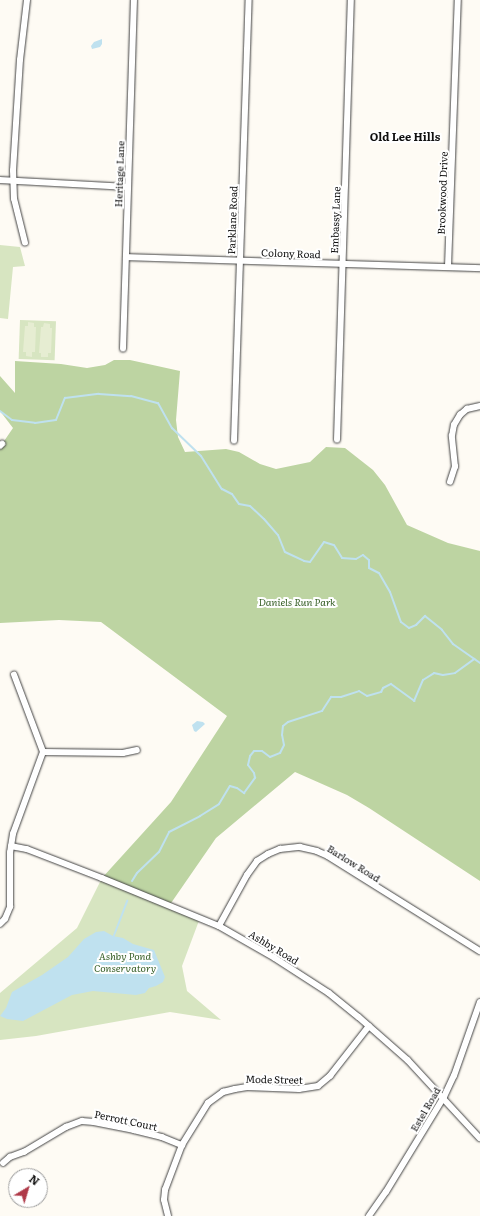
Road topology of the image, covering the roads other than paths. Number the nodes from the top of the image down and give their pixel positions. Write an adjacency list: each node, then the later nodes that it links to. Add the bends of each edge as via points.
1 (27, 0): 7 (street, via 20,60)
2 (134, 0): 8 (street, Heritage Lane)
3 (249, 0): 11 (street, Parklane Road)
4 (351, 0): 12 (street, Embassy Lane)
5 (458, 0): 13 (street, Brookwood Drive)
6 (0, 180): 7 (street)
7 (14, 180): 8 (street, via 59,185); 9 (street, via 14,199)
8 (128, 187): 10 (street, Heritage Lane)
9 (25, 243)
10 (126, 257): 11 (street, Colony Road); 15 (street, Heritage Lane)
11 (240, 260): 12 (street, Colony Road); 18 (street, Parklane Road)
12 (342, 264): 13 (street, Colony Road); 17 (street, Embassy Lane)
13 (448, 267): 14 (street, Colony Road)
14 (480, 268)
15 (123, 349)
16 (480, 406): 19 (street, via 467,409 454,425 454,467)
17 (337, 440)
18 (234, 441)
19 (450, 482)
20 (14, 675): 22 (street)
21 (137, 750): 22 (street)
22 (43, 752): 23 (street, via 18,816)
23 (11, 846): 24 (street, via 10,907); 25 (street, Ashby Road, via 27,849)
24 (0, 924)
25 (219, 926): 26 (street, Barlow Road, via 254,865 274,851 300,847 328,856); 28 (street, Ashby Road, via 306,977 342,1002)
26 (480, 951)
27 (480, 1002): 29 (street, Estel Road)
28 (369, 1026): 29 (street, Ashby Road, via 408,1060); 31 (street, Mode Street, via 330,1076 318,1086 299,1089 247,1087 229,1090 218,1095 203,1109)
29 (444, 1097): 30 (street, Ashby Road); 34 (street, Estel Road)
30 (480, 1138)
31 (182, 1145): 32 (street, Perrott Court, via 134,1130 82,1121 66,1127); 33 (street, Mode Street, via 164,1192)
32 (3, 1163)
33 (168, 1216)
34 (369, 1216)

